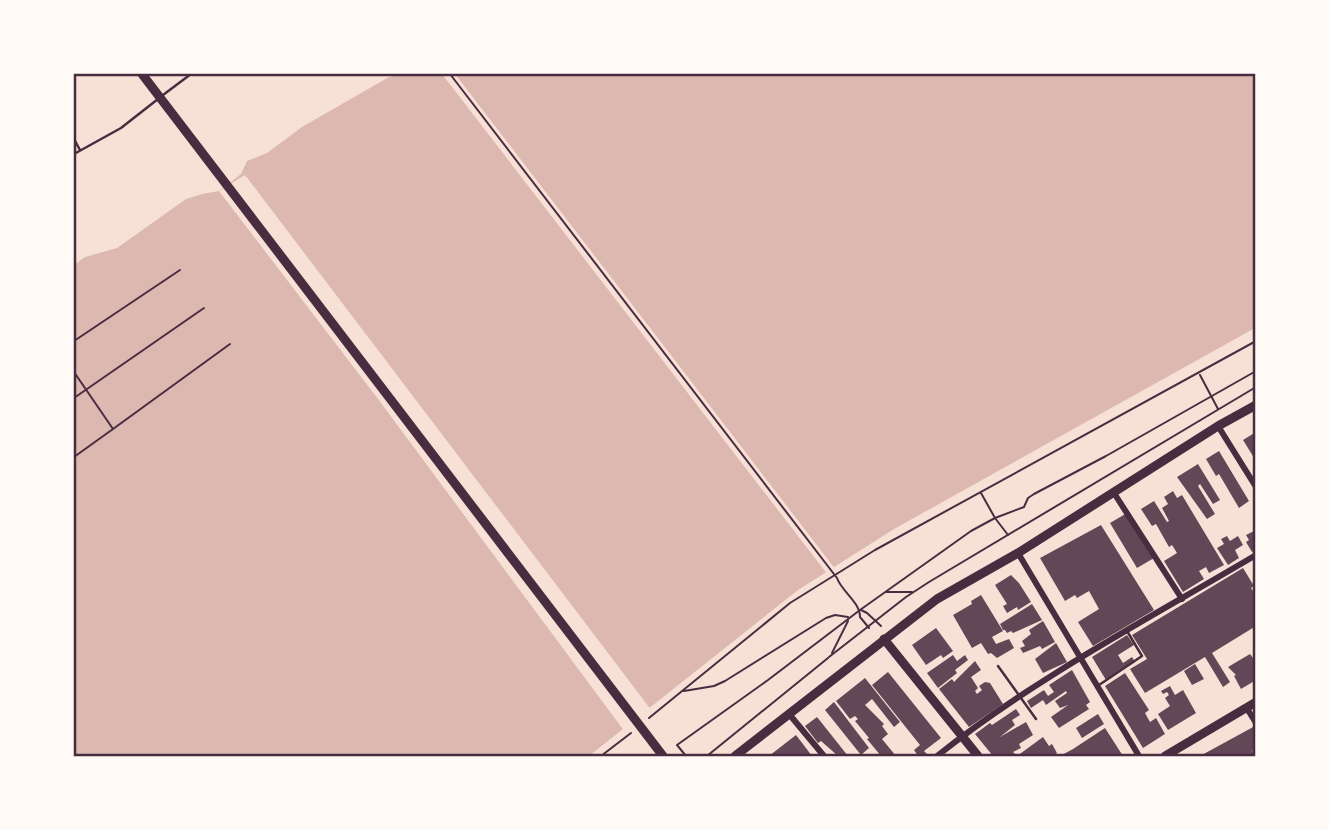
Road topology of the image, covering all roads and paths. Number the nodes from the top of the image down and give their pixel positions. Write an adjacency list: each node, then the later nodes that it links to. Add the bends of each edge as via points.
1 (142, 74): 52 (main road)
2 (191, 74): 5 (lane, via 121,128)
3 (450, 74): 34 (path)
4 (74, 139): 5 (lane)
5 (80, 150): 6 (lane)
6 (74, 154)
7 (180, 270): 9 (path)
8 (204, 308): 16 (path)
9 (74, 341)
10 (1255, 341): 14 (path)
11 (230, 344): 22 (path)
12 (1255, 371): 17 (path)
13 (74, 372): 16 (path)
14 (1199, 374): 17 (path); 25 (path)
15 (1255, 387): 20 (path)
16 (85, 389): 18 (path); 22 (path)
17 (1211, 396): 20 (path); 27 (path, via 1034,494 1024,507)
18 (74, 398)
19 (1255, 405): 21 (main road)
20 (1218, 409): 28 (path)
21 (1217, 426): 24 (street); 26 (main road)
22 (113, 429): 23 (path)
23 (74, 457)
24 (1255, 487)
25 (981, 492): 27 (path); 35 (path, via 817,584 683,691 725,681 826,618)
26 (1114, 493): 29 (main road); 33 (street)
27 (995, 518): 28 (path); 31 (path)
28 (1008, 535): 32 (path)
29 (1018, 553): 40 (main road, via 937,599); 42 (street)
30 (1255, 555): 33 (street)
31 (886, 592): 32 (path); 34 (path)
32 (913, 593): 36 (path)
33 (1182, 599): 39 (street)
34 (860, 610): 35 (path); 36 (path); 38 (path)
35 (850, 617): 41 (path); 53 (path, via 677,745)
36 (875, 622): 37 (path); 38 (path)
37 (881, 626)
38 (869, 628): 41 (path)
39 (1127, 631): 42 (street); 44 (lane, via 1142,656)
40 (884, 639): 48 (main road); 51 (main road)
41 (829, 657): 54 (path)
42 (1081, 659): 44 (street); 45 (street)
43 (998, 666): 45 (lane)
44 (1097, 686): 59 (street)
45 (1020, 697): 49 (lane); 51 (street)
46 (1255, 702): 47 (main road)
47 (1246, 707): 50 (street); 60 (main road)
48 (789, 715): 55 (main road); 56 (street)
49 (1036, 719)
50 (1255, 723)
51 (962, 737): 57 (street); 58 (main road)
52 (663, 757)
53 (686, 757)
54 (707, 757)
55 (735, 757)
56 (824, 757)
57 (937, 757)
58 (978, 757)
59 (1139, 757)
60 (1165, 757)

